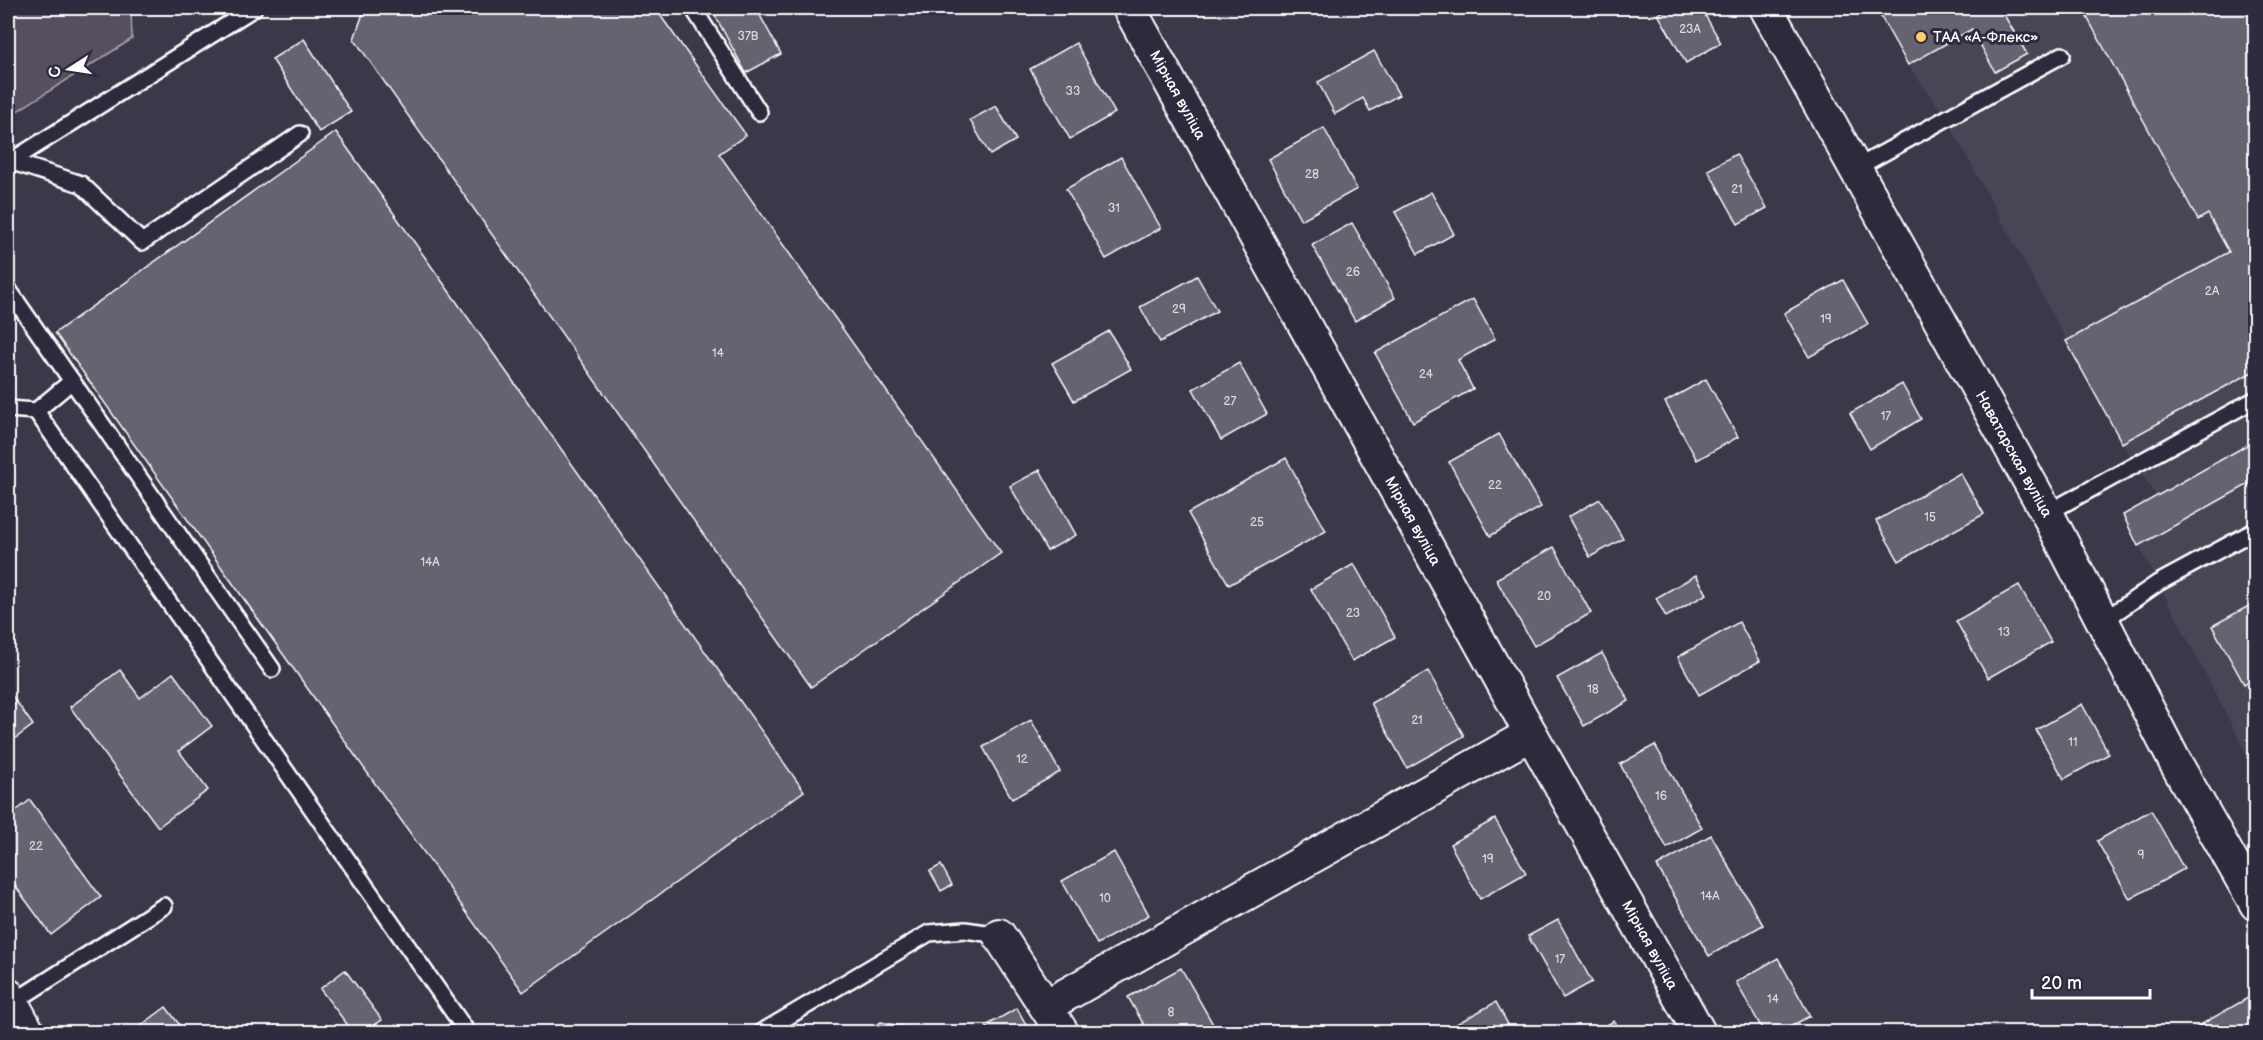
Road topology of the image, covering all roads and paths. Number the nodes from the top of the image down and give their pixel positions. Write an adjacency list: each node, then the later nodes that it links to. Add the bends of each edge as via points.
1 (254, 8): 8 (lane)
2 (693, 8): 6 (lane)
3 (1129, 8): 19 (street, Мірная вуліца)
4 (1766, 8): 9 (street, Наватарская вуліца)
5 (2062, 55): 9 (lane)
6 (759, 112)
7 (300, 134): 8 (lane, via 142,242 81,184)
8 (9, 162)
9 (1857, 168): 15 (street, Наватарская вуліца)
10 (8, 289): 11 (lane)
11 (72, 381): 14 (lane); 18 (lane)
12 (2256, 399): 15 (lane)
13 (8, 409): 14 (lane)
14 (36, 411): 26 (lane)
15 (2047, 513): 17 (street, Наватарская вуліца)
16 (2256, 530): 17 (lane, via 2158,583)
17 (2103, 621): 20 (street, Наватарская вуліца, via 2174,760)
18 (272, 669)
19 (1531, 734): 24 (street); 29 (street, Мірная вуліца)
20 (2256, 904)
21 (164, 906): 23 (lane)
22 (999, 935): 24 (street); 27 (lane, via 965,930 929,933)
23 (10, 999): 25 (street)
24 (1046, 1006): 28 (street)
25 (28, 1032)
26 (467, 1032)
27 (762, 1032)
28 (1062, 1032)
29 (1699, 1032)

